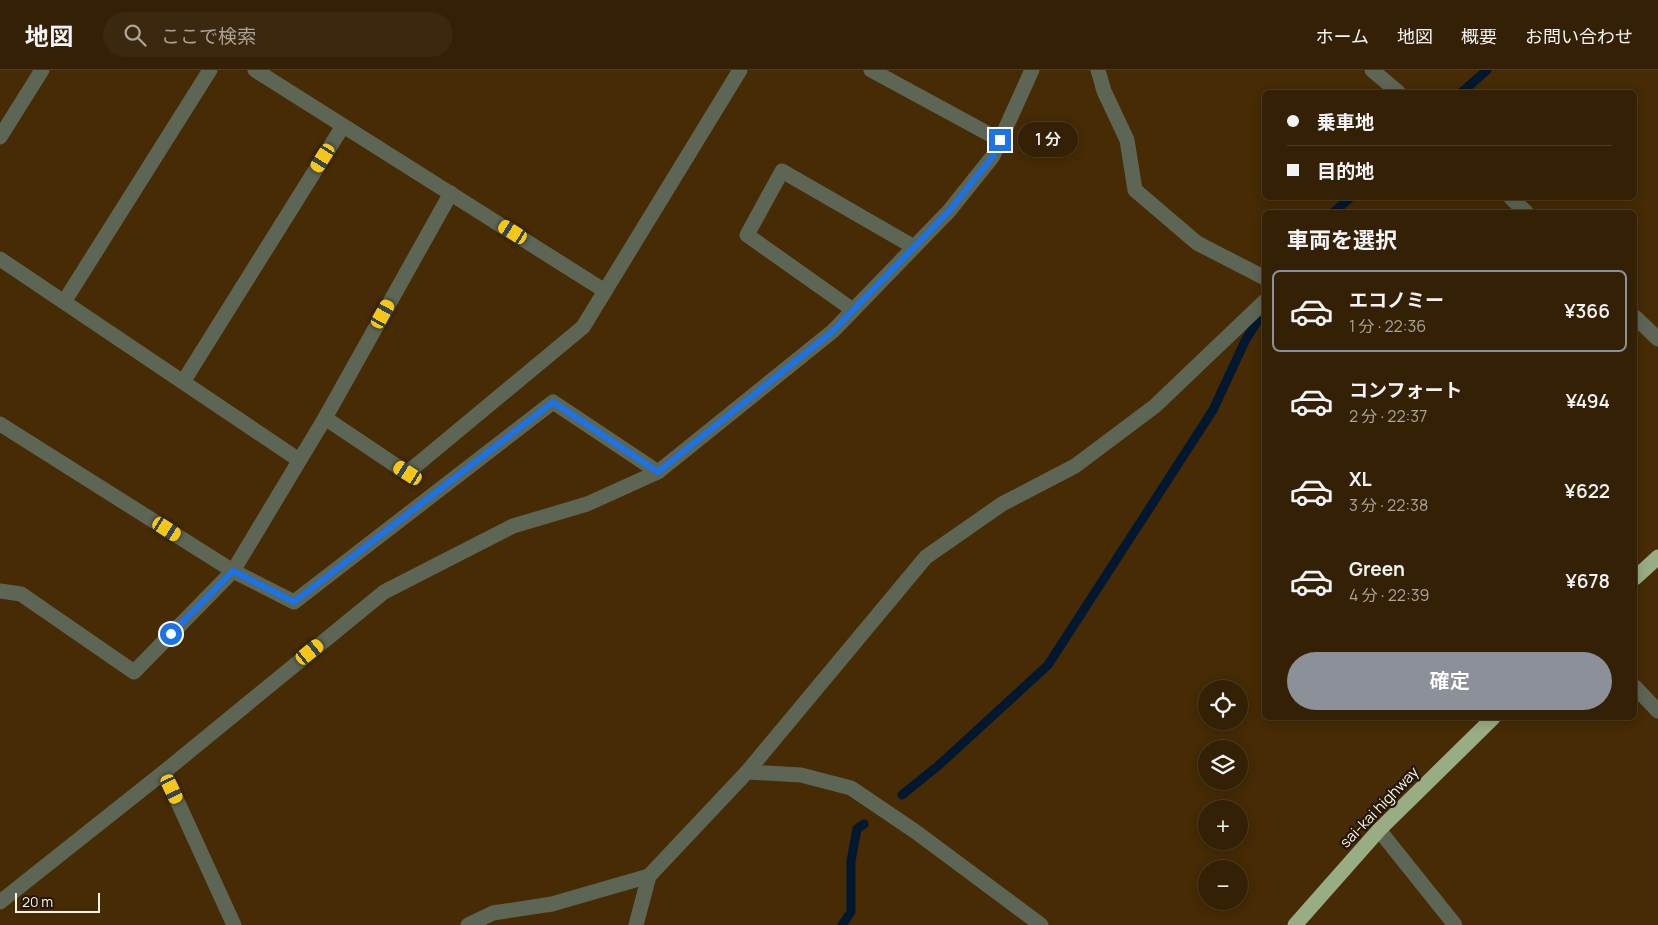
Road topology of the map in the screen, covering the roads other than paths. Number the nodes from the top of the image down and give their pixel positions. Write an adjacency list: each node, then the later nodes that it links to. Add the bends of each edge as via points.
1 (42, 70): 11 (street)
2 (210, 70): 20 (street)
3 (255, 70): 10 (street)
4 (740, 70): 19 (street)
5 (871, 70): 12 (street)
6 (1032, 70): 12 (street)
7 (1098, 70): 18 (street, via 1127,140 1134,190 1197,243)
8 (1372, 70): 9 (street)
9 (1396, 90)
10 (343, 126): 13 (street); 25 (street)
11 (0, 137)
12 (1000, 140): 16 (street, via 993,156 949,211)
13 (451, 194): 19 (street); 26 (street)
14 (1513, 200): 15 (street)
15 (1524, 210)
16 (914, 247): 22 (street); 22 (street, via 782,171 748,235)
17 (0, 260): 20 (street)
18 (1262, 276)
19 (605, 291): 26 (street, via 584,327 408,473)
20 (64, 302): 25 (street)
21 (1262, 304): 38 (street, via 1147,411 1075,466 1002,504 926,557)
22 (853, 310): 29 (street, via 833,331)
23 (1637, 319): 24 (street)
24 (1658, 339)
25 (183, 382): 28 (street)
26 (325, 418): 28 (street)
27 (0, 424): 31 (street)
28 (299, 460): 31 (street)
29 (658, 472): 31 (street, via 553,402 294,602); 37 (street, via 587,504 513,526 384,592)
30 (1658, 557): 32 (highway)
31 (233, 571): 33 (street, via 134,672 21,594)
32 (1637, 576)
33 (0, 591)
34 (1637, 689): 35 (street)
35 (1658, 711)
36 (1491, 720): 39 (highway, sai-kai highway)
37 (164, 772): 41 (street); 42 (street)
38 (747, 772): 40 (street); 45 (street, via 801,775 851,788)
39 (1379, 830): 46 (highway, sai-kai highway); 47 (street)
40 (649, 876): 43 (street, via 552,904 493,912); 44 (street)
41 (0, 902)
42 (234, 925)
43 (468, 925)
44 (636, 925)
45 (1041, 925)
46 (1295, 925)
47 (1455, 925)

